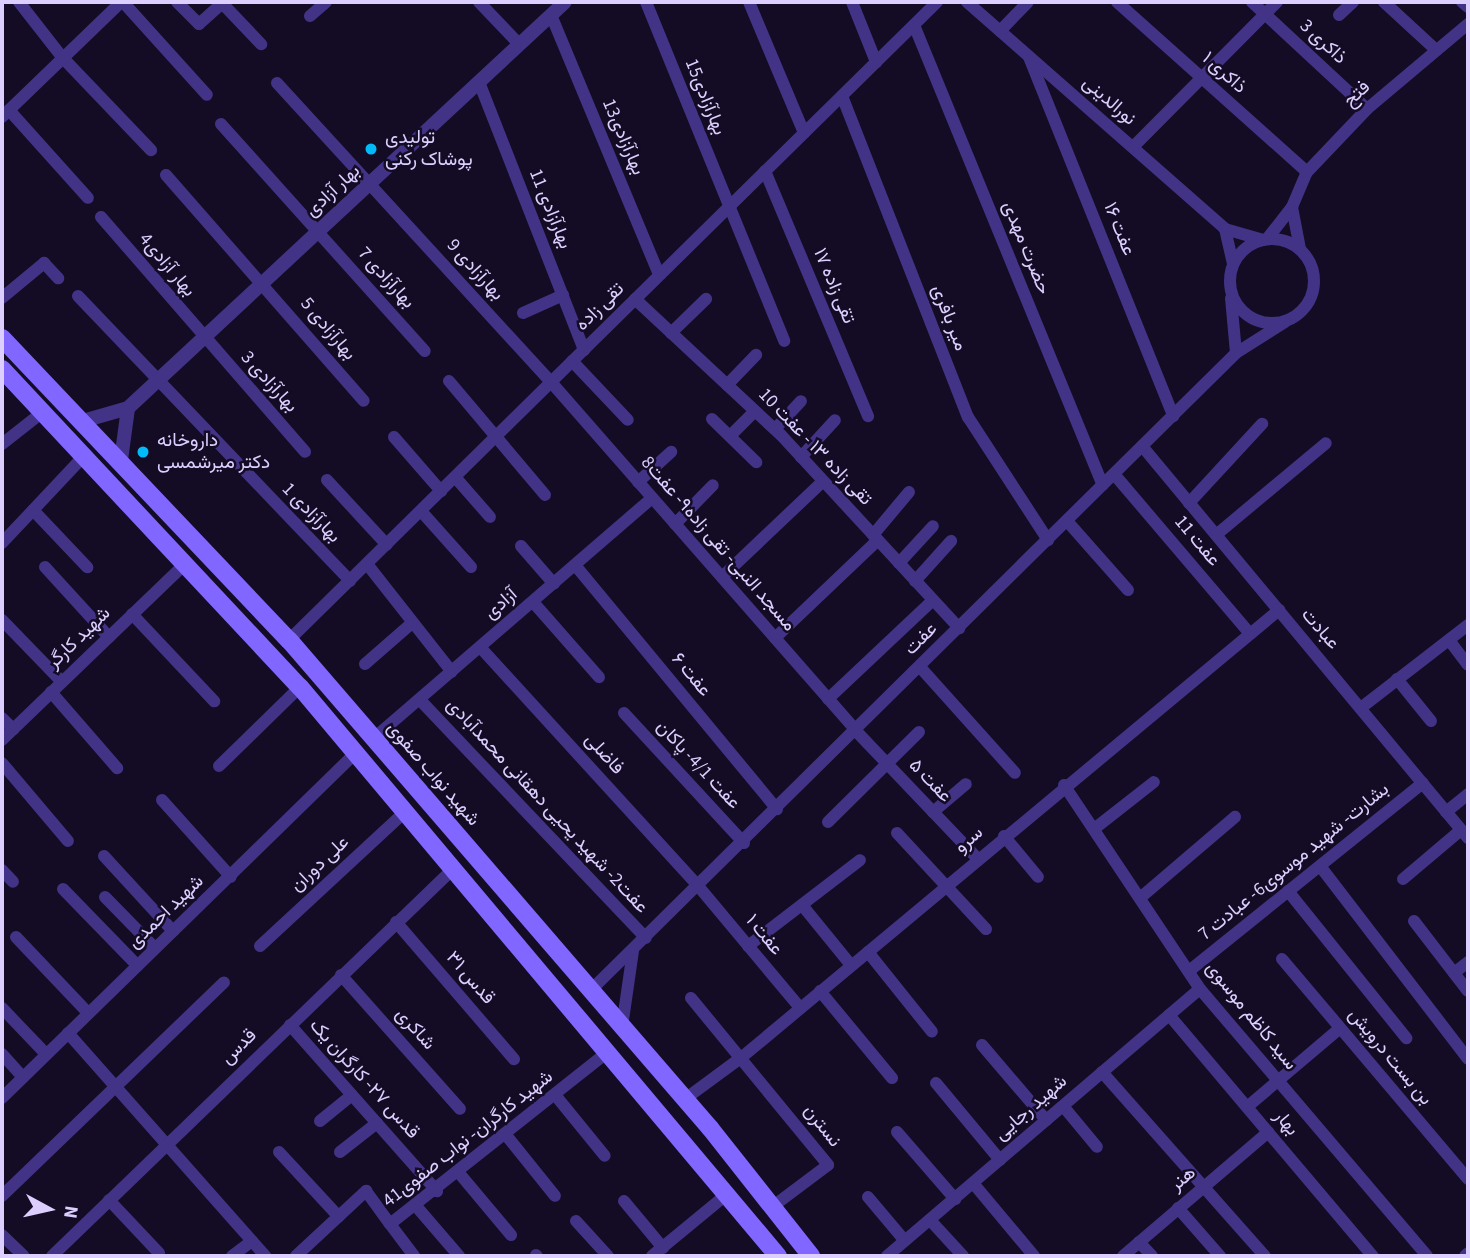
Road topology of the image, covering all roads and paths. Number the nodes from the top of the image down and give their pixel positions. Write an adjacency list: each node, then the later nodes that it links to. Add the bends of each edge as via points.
1 (19, 2): 30 (street)
2 (122, 2): 30 (street); 36 (street)
3 (177, 2): 27 (street, via 199,24 222,3)
4 (326, 2): 23 (street)
5 (479, 2): 28 (street)
6 (565, 2): 21 (street, بهار آزادی)
7 (646, 2): 49 (street, بهارآزادی15)
8 (749, 2): 41 (street)
9 (852, 2): 32 (street)
10 (937, 2): 25 (street, تقی زاده)
11 (967, 2): 26 (street, نورالدینی)
12 (1028, 2): 26 (street)
13 (1117, 2): 33 (street, ذاکری ۱)
14 (1252, 2): 20 (street, ذاکری 3)
15 (1277, 2): 20 (street)
16 (1353, 2): 22 (street)
17 (1384, 2): 29 (street)
18 (1462, 2): 19 (street)
19 (1468, 7)
20 (1265, 14): 33 (street); 38 (street, ذاکری 3)
21 (551, 15): 28 (street, بهار آزادی); 57 (street, بهارآزادی13)
22 (1339, 15)
23 (310, 16)
24 (1468, 24): 29 (street, فتح)
25 (914, 25): 32 (street, تقی زاده); 113 (street, حضرت مهدی)
26 (1000, 31): 31 (street, نورالدینی)
27 (261, 44)
28 (520, 44): 34 (street, بهار آزادی)
29 (1436, 50): 38 (street, فتح)
30 (62, 57): 39 (street); 43 (street)
31 (1029, 57): 42 (street, نورالدینی); 88 (street, عفت ۱۶)
32 (876, 62): 37 (street, تقی زاده)
33 (1202, 78): 42 (street); 45 (street, ذاکری ۱)
34 (479, 82): 47 (street, بهار آزادی); 61 (street, بهارآزادی 11)
35 (277, 83): 47 (street, بهارآزادی 9)
36 (207, 95)
37 (842, 96): 41 (street, تقی زاده); 127 (street, میر بافری, via 968,417)
38 (1367, 109): 45 (street, فتح)
39 (5, 114): 48 (street)
40 (221, 124): 53 (street, بهارآزادی 7)
41 (804, 133): 44 (street, تقی زاده)
42 (1133, 147): 52 (street, نورالدینی)
43 (150, 150)
44 (765, 171): 49 (street, تقی زاده); 87 (street, تقی زاده ۱۷)
45 (1307, 172): 50 (street, فتح)
46 (166, 175): 59 (street, بهارآزادی 5)
47 (370, 183): 53 (street, بهار آزادی); 80 (street, بهارآزادی 9)
48 (88, 198)
49 (729, 207): 57 (street, تقی زاده); 71 (street, بهارآزادی15)
50 (1292, 207): 54 (street, فتح); 55 (street)
51 (101, 217): 70 (street, بهار آزادی4)
52 (1225, 229): 54 (street, نورالدینی); 56 (street)
53 (318, 232): 59 (street, بهار آزادی); 73 (street, بهارآزادی 7)
54 (1265, 240): 55 (street, via 1285,241); 56 (street, via 1245,247)
55 (1300, 250): 67 (street, via 1313,272 1313,290 1300,313)
56 (1233, 264): 60 (street)
57 (660, 274): 64 (street, تقی زاده)
58 (58, 278): 63 (street, via 44,263)
59 (263, 283): 70 (street, بهار آزادی); 82 (street, بهارآزادی 5)
60 (1230, 290): 67 (street, via 1236,305 1250,318); 74 (street)
61 (563, 295): 66 (street); 72 (street, بهارآزادی 11)
62 (78, 296): 79 (street, بهارآزادی 1)
63 (2, 298)
64 (635, 299): 68 (street, تقی زاده ۱۳ - عفت 10); 72 (street, تقی زاده)
65 (706, 299): 68 (street)
66 (523, 313)
67 (1285, 322): 74 (street, عفت)
68 (671, 333): 81 (street, تقی زاده ۱۳ - عفت 10)
69 (2, 338): 92 (main road, شهید نواب صفوی)
70 (204, 338): 79 (street, بهار آزادی); 101 (street, بهارآزادی 3)
71 (784, 341)
72 (584, 349): 76 (street, تقی زاده)
73 (425, 351)
74 (1236, 353): 88 (street, عفت)
75 (755, 355): 81 (street)
76 (572, 361): 80 (street, تقی زاده); 89 (street)
77 (2, 369): 85 (main road)
78 (449, 381): 95 (street)
79 (156, 382): 84 (street, بهار آزادی); 140 (street, بهارآزادی 1)
80 (551, 382): 95 (street, تقی زاده); 111 (street, مسجد النبی- تقی زاده۹- عفت8)
81 (727, 385): 86 (street, تقی زاده ۱۳ - عفت 10)
82 (364, 401)
83 (802, 401): 94 (street)
84 (128, 408): 92 (street, بهار آزادی); 105 (street)
85 (44, 411): 99 (street); 103 (main road)
86 (755, 411): 94 (street, تقی زاده ۱۳ - عفت 10); 96 (street)
87 (868, 416)
88 (1173, 416): 100 (street, عفت)
89 (628, 419)
90 (712, 419): 96 (street)
91 (835, 420): 104 (street)
92 (83, 421): 105 (main road, شهید نواب صفوی)
93 (1262, 425): 118 (street)
94 (775, 429): 104 (street, تقی زاده ۱۳ - عفت 10)
95 (498, 435): 108 (street, تقی زاده); 116 (street)
96 (730, 436): 106 (street)
97 (394, 437): 114 (street)
98 (1326, 443): 125 (street)
99 (2, 444)
100 (1142, 446): 107 (street, عفت); 118 (street, عبادت)
101 (305, 452)
102 (671, 452): 111 (street)
103 (86, 454): 119 (street); 133 (main road)
104 (801, 457): 110 (street, تقی زاده ۱۳ - عفت 10)
105 (121, 460): 155 (main road, شهید نواب صفوی)
106 (756, 462)
107 (1114, 474): 113 (street, عفت); 152 (street, عفت 11)
108 (455, 478): 114 (street, تقی زاده); 121 (street)
109 (327, 480): 130 (street)
110 (823, 481): 126 (street, تقی زاده ۱۳ - عفت 10); 139 (street)
111 (638, 482): 117 (street, مسجد النبی- تقی زاده۹- عفت8)
112 (713, 485): 123 (street)
113 (1103, 485): 122 (street, عفت)
114 (441, 491): 120 (street, تقی زاده)
115 (909, 492): 126 (street)
116 (545, 495)
117 (652, 498): 123 (street, مسجد النبی- تقی زاده۹- عفت8); 135 (street, آزادی)
118 (1189, 503): 125 (street, عبادت)
119 (33, 510): 129 (street); 137 (street)
120 (421, 511): 130 (street, تقی زاده); 138 (street)
121 (490, 517)
122 (1067, 521): 127 (street, عفت); 143 (street)
123 (675, 524): 139 (street, مسجد النبی- تقی زاده۹- عفت8)
124 (933, 526): 132 (street)
125 (1216, 535): 146 (street, عبادت)
126 (875, 537): 132 (street, تقی زاده ۱۳ - عفت 10); 154 (street)
127 (1048, 540): 151 (street, عفت)
128 (951, 541): 141 (street)
129 (2, 543)
130 (387, 545): 134 (street, تقی زاده)
131 (521, 546): 142 (street)
132 (899, 563): 141 (street, تقی زاده ۱۳ - عفت 10)
133 (185, 564): 147 (street, شهید کارگر); 165 (main road)
134 (367, 564): 140 (street, تقی زاده); 149 (street)
135 (575, 565): 142 (street, آزادی); 191 (street, عفت ۶)
136 (45, 567): 153 (street)
137 (87, 567)
138 (471, 567)
139 (722, 577): 154 (street, مسجد النبی- تقی زاده۹- عفت8)
140 (349, 581): 155 (street, تقی زاده)
141 (915, 581): 144 (street, تقی زاده ۱۳ - عفت 10)
142 (554, 584): 145 (street, آزادی)
143 (1128, 590)
144 (933, 600): 151 (street, تقی زاده ۱۳ - عفت 10); 167 (street)
145 (533, 602): 157 (street, آزادی); 162 (street)
146 (1279, 610): 152 (street, سرو); 170 (street, عبادت)
147 (132, 614): 153 (street, شهید کارگر); 169 (street)
148 (2, 620): 164 (street)
149 (412, 623): 158 (street); 161 (street)
150 (1468, 625): 156 (street)
151 (959, 628): 160 (street, عفت)
152 (1250, 634): 188 (street, سرو)
153 (108, 637): 164 (street, شهید کارگر)
154 (775, 638): 167 (street, مسجد النبی- تقی زاده۹- عفت8)
155 (289, 640): 177 (main road, شهید نواب صفوی)
156 (1449, 640): 159 (street); 163 (street)
157 (480, 648): 161 (street, آزادی); 214 (street, فاضلی)
158 (365, 664)
159 (1468, 665)
160 (920, 667): 175 (street, عفت); 184 (street)
161 (452, 672): 168 (street, آزادی)
162 (599, 677)
163 (1397, 679): 170 (street); 173 (street)
164 (62, 682): 166 (street, شهید کارگر)
165 (300, 687): 179 (main road); 182 (street)
166 (51, 692): 174 (street, شهید کارگر); 183 (street)
167 (828, 699): 175 (street, مسجد النبی- تقی زاده۹- عفت8)
168 (420, 700): 177 (street, آزادی); 225 (street, عفت2- شهید یحیی دهقانی محمدآبادی)
169 (214, 701)
170 (1362, 707): 186 (street, عبادت)
171 (624, 713): 202 (street, عفت 4/1- پاکان)
172 (2, 718): 174 (street)
173 (1431, 721)
174 (13, 729): 178 (street, شهید کارگر)
175 (856, 731): 181 (street, عفت ۵); 191 (street, عفت)
176 (919, 732): 181 (street)
177 (374, 738): 240 (main road, شهید نواب صفوی)
178 (2, 740)
179 (356, 752): 192 (main road); 209 (street, شهید احمدی)
180 (2, 763): 201 (street)
181 (887, 765): 194 (street, عفت ۵); 196 (street)
182 (219, 766)
183 (117, 768)
184 (1015, 773)
185 (1154, 782): 197 (street)
186 (1423, 783): 193 (street, عبادت); 206 (street, بشارت- شهید موسوی6- عبادت 7)
187 (966, 784): 194 (street)
188 (1064, 785): 197 (street, سید کاظم موسوی); 200 (street, سرو)
189 (1468, 794): 193 (street)
190 (162, 800): 209 (street)
191 (777, 810): 202 (street, عفت)
192 (406, 811): 207 (main road); 226 (street, علی دوران)
193 (1446, 811): 199 (street, عبادت)
194 (933, 812): 204 (street, عفت ۵)
195 (1236, 817): 218 (street)
196 (828, 822)
197 (1094, 829): 218 (street, سید کاظم موسوی)
198 (897, 833): 213 (street)
199 (1465, 834): 211 (street)
200 (1004, 836): 204 (street, سرو); 210 (street)
201 (68, 841)
202 (744, 843): 214 (street, عفت)
203 (104, 856): 223 (street)
204 (977, 858): 213 (street, سرو)
205 (860, 860): 219 (street)
206 (1320, 866): 216 (street, بشارت- شهید موسوی6- عبادت 7); 260 (street)
207 (455, 867): 221 (street, قدس); 255 (main road)
208 (2, 870): 212 (street)
209 (231, 877): 223 (street, شهید احمدی)
210 (1038, 877)
211 (1403, 879)
212 (13, 882)
213 (947, 885): 222 (street); 230 (street, سرو)
214 (699, 887): 225 (street, عفت); 227 (street, عفت ۱)
215 (63, 889): 234 (street)
216 (1288, 891): 235 (street, بشارت- شهید موسوی6- عبادت 7); 253 (street)
217 (106, 897): 228 (street)
218 (1140, 898): 235 (street, سید کاظم موسوی)
219 (802, 905): 227 (street); 233 (street)
220 (1414, 921): 236 (street)
221 (396, 922): 237 (street, قدس); 259 (street, قدس ۳۱)
222 (986, 929)
223 (173, 931): 228 (street, شهید احمدی)
224 (16, 937): 246 (street)
225 (646, 938): 229 (street, عفت)
226 (260, 946)
227 (748, 946): 245 (street, عفت ۱)
228 (155, 948): 234 (street, شهید احمدی)
229 (633, 951): 240 (street, عفت); 249 (street)
230 (868, 952): 233 (street, سرو); 251 (street)
231 (1282, 959): 250 (street, بن بست درویش)
232 (1468, 962): 236 (street)
233 (851, 965): 241 (street, سرو)
234 (138, 966): 246 (street, شهید احمدی)
235 (1189, 971): 239 (street, سید کاظم موسوی)
236 (1454, 973): 242 (street)
237 (341, 975): 248 (street, قدس); 273 (street, شاکری)
238 (224, 982): 266 (street)
239 (1200, 989): 247 (street, شهید رجایی); 264 (street, سید کاظم موسوی)
240 (592, 990): 249 (main road, شهید نواب صفوی)
241 (820, 991): 245 (street, سرو); 263 (street)
242 (1468, 991)
243 (691, 998): 258 (street)
244 (2, 1008): 257 (street)
245 (800, 1008): 258 (street, سرو)
246 (88, 1013): 252 (street, شهید احمدی)
247 (1169, 1015): 261 (street, شهید رجایی); 272 (street, بهار)
248 (290, 1025): 267 (street, قدس ۲۷- کارگران یک); 281 (street, قدس)
249 (622, 1027): 270 (main road, شهید نواب صفوی)
250 (1340, 1028): 264 (street); 291 (street, بن بست درویش)
251 (932, 1032)
252 (68, 1033): 257 (street, شهید احمدی); 266 (street)
253 (1406, 1038)
254 (982, 1045): 274 (street)
255 (609, 1051): 268 (street, شهید کارگران- نواب صفوی41); 283 (main road)
256 (2, 1054): 262 (street)
257 (46, 1054): 262 (street, شهید احمدی)
258 (742, 1057): 270 (street, سرو); 303 (street, نسترن, via 828,1165)
259 (514, 1059)
260 (1468, 1059)
261 (1102, 1072): 271 (street, شهید رجایی); 293 (street)
262 (23, 1077): 269 (street, شهید احمدی)
263 (892, 1078)
264 (1279, 1080): 272 (street); 335 (street, سید کاظم موسوی)
265 (936, 1083): 288 (street)
266 (116, 1086): 281 (street); 296 (street)
267 (352, 1095): 275 (street); 276 (street, قدس ۲۷- کارگران یک)
268 (556, 1096): 280 (street, شهید کارگران- نواب صفوی41); 286 (street)
269 (2, 1098)
270 (685, 1099): 277 (main road, شهید نواب صفوی)
271 (1063, 1106): 274 (street, شهید رجایی); 282 (street)
272 (1247, 1107): 279 (street, بهار)
273 (460, 1109)
274 (1046, 1120): 288 (street, شهید رجایی)
275 (320, 1121)
276 (376, 1123): 285 (street); 294 (street, قدس ۲۷- کارگران یک)
277 (710, 1128): 283 (main road, via 708,1140 700,1148); 287 (main road, شهید نواب صفوی)
278 (897, 1132): 299 (street)
279 (1268, 1132): 293 (street, هنر); 334 (street, بهار)
280 (506, 1135): 290 (street, شهید کارگران- نواب صفوی41); 297 (street)
281 (167, 1143): 300 (street, قدس); 311 (street)
282 (1097, 1147)
283 (689, 1148): 289 (main road)
284 (279, 1152): 305 (street)
285 (340, 1152)
286 (605, 1156)
287 (734, 1157): 289 (main road, via 719,1154 711,1160); 303 (main road, شهید نواب صفوی)
288 (1000, 1160): 292 (street, شهید رجایی)
289 (709, 1172): 295 (main road)
290 (459, 1173): 294 (street, شهید کارگران- نواب صفوی41); 310 (street)
291 (1468, 1180)
292 (973, 1183): 299 (street, شهید رجایی); 329 (street)
293 (1204, 1187): 304 (street, هنر); 333 (street)
294 (437, 1191): 302 (street, شهید کارگران- نواب صفوی41)
295 (726, 1195): 314 (street); 326 (main road)
296 (2, 1196)
297 (555, 1196)
298 (868, 1198): 312 (street)
299 (955, 1199): 306 (street, شهید رجایی)
300 (109, 1200): 315 (street); 318 (street, قدس)
301 (624, 1201): 314 (street)
302 (416, 1206): 308 (street, شهید کارگران- نواب صفوی41); 323 (street)
303 (772, 1207): 327 (main road, شهید نواب صفوی)
304 (1178, 1208): 313 (street, هنر); 332 (street)
305 (339, 1217): 308 (street, شهید کارگران- نواب صفوی41, via 366,1191); 321 (street, شهید کارگران- نواب صفوی41)
306 (930, 1220): 312 (street, شهید رجایی); 328 (street)
307 (576, 1221): 324 (street)
308 (390, 1224): 322 (street)
309 (2, 1235): 317 (street)
310 (511, 1235)
311 (252, 1241): 319 (street); 320 (street)
312 (905, 1241): 316 (street, شهید رجایی)
313 (1139, 1242): 330 (street, هنر); 331 (street)
314 (663, 1248): 325 (street)
315 (159, 1252)
316 (891, 1255)
317 (24, 1256)
318 (51, 1256)
319 (232, 1256)
320 (265, 1256)
321 (296, 1256)
322 (414, 1256)
323 (459, 1256)
324 (608, 1256)
325 (652, 1256)
326 (778, 1256)
327 (811, 1256)
328 (963, 1256)
329 (1034, 1256)
330 (1123, 1256)
331 (1152, 1256)
332 (1220, 1256)
333 (1265, 1256)
334 (1373, 1256)
335 (1427, 1256)

